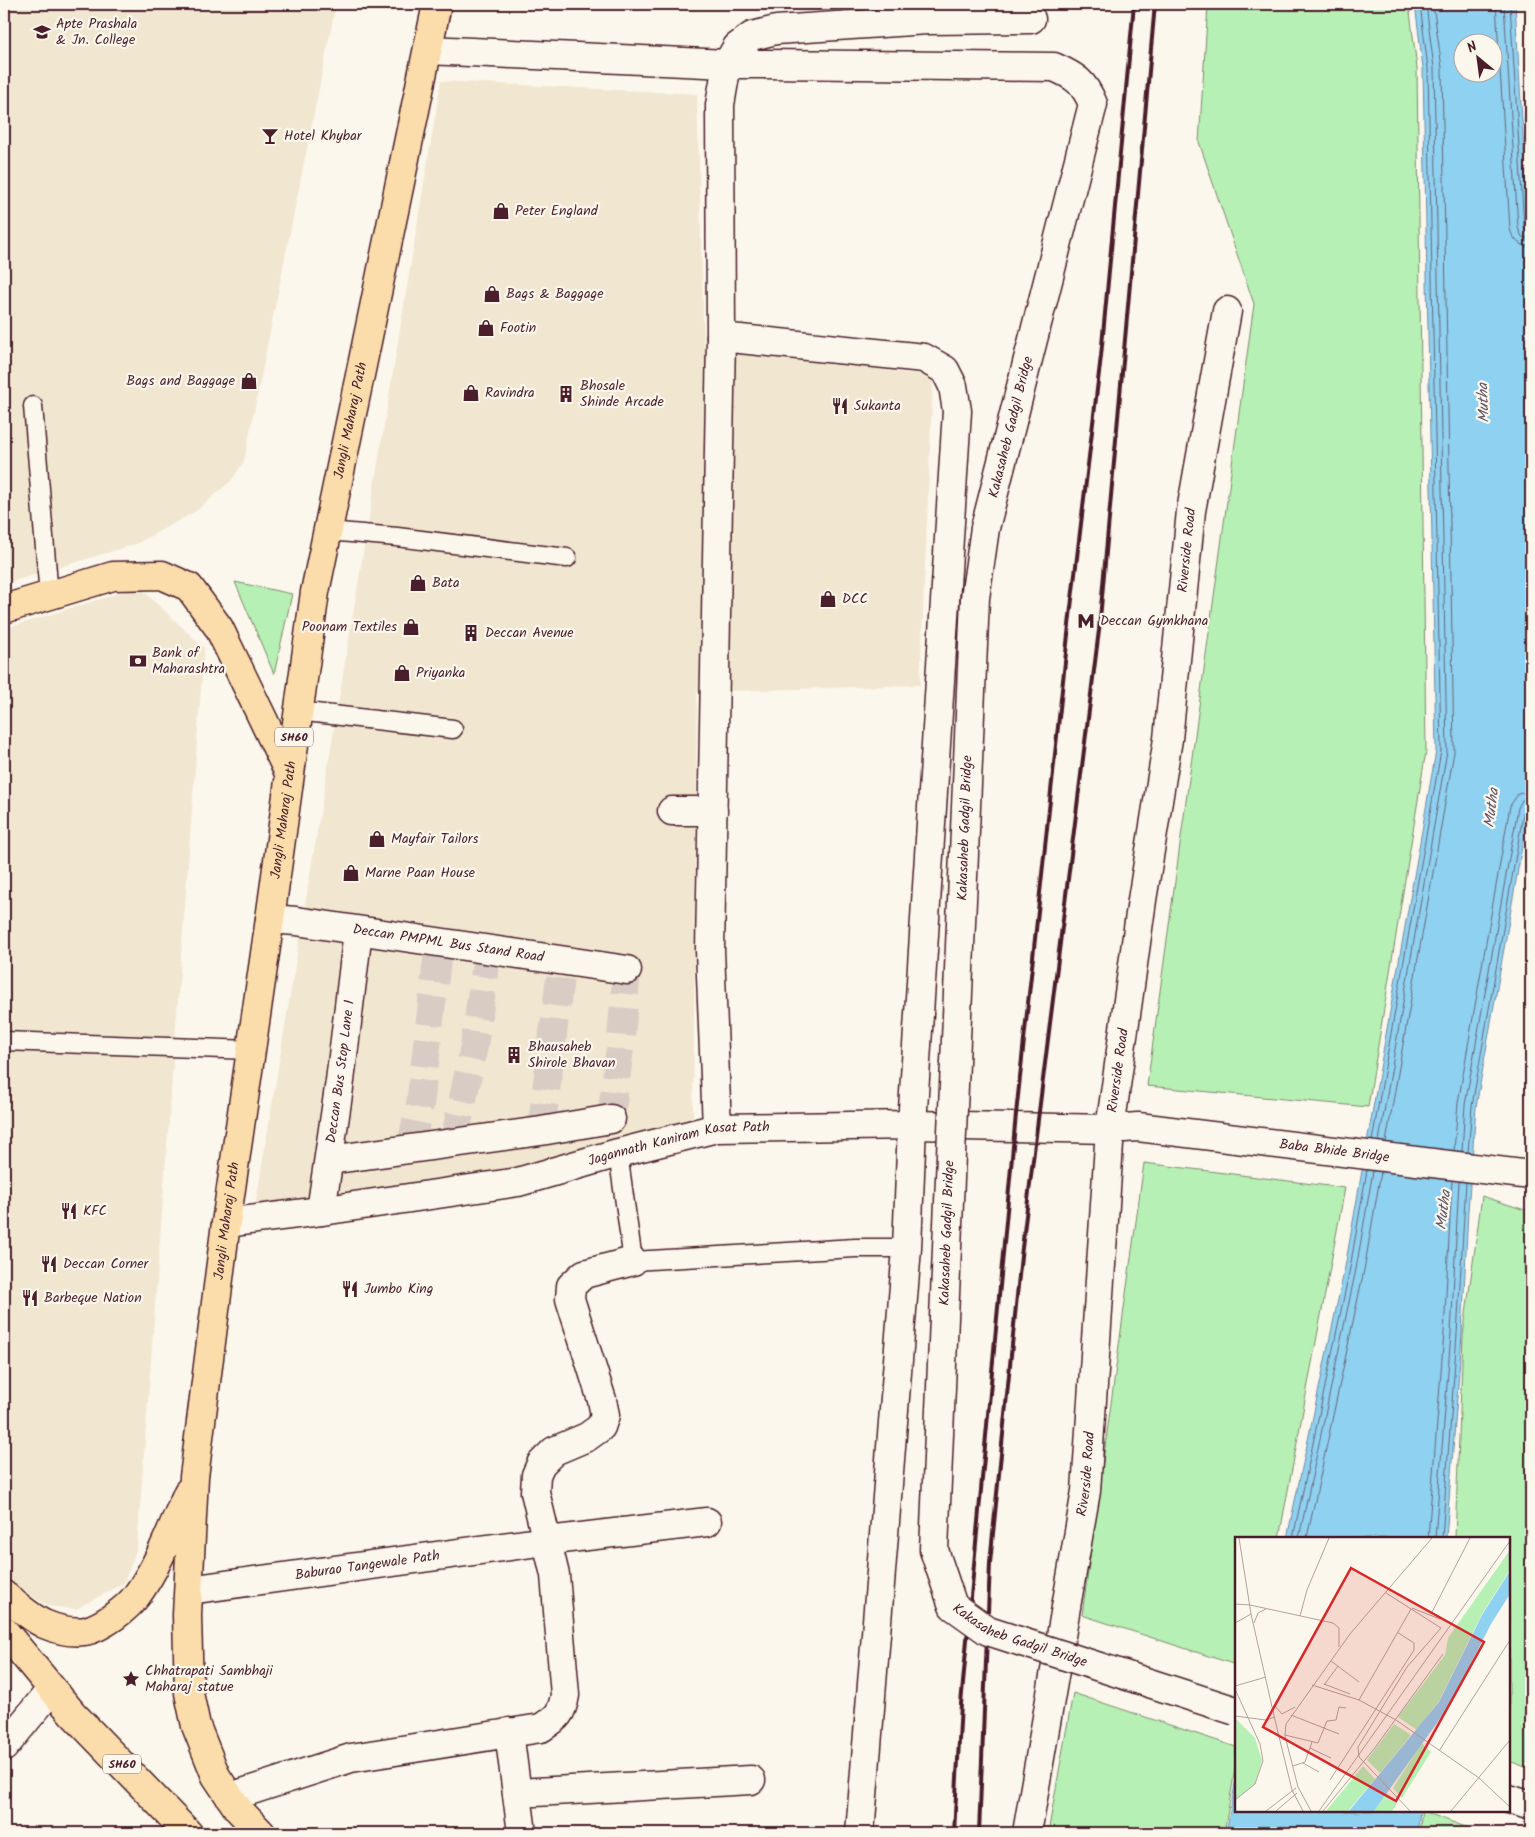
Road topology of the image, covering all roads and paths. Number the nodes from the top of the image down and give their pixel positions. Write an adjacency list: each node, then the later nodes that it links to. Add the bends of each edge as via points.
1 (437, 4): 4 (main road, Jangli Maharaj Path / SH60)
2 (927, 12): 3 (street); 5 (street, via 776,30 752,36 737,47)
3 (1031, 19)
4 (428, 50): 5 (street); 9 (main road, Jangli Maharaj Path / SH60)
5 (728, 64): 7 (street, via 720,105); 42 (street, Kakasaheb Gadgil Bridge, bridge, via 1054,67 1072,75 1086,89 1093,104 985,528 975,598 934,1550 953,1606 988,1631)
6 (1227, 311): 27 (street, Riverside Road, via 1191,511 1168,738)
7 (721, 337): 17 (street); 24 (street, via 924,358 945,370 953,386 958,411)
8 (33, 406): 11 (lane)
9 (328, 531): 10 (lane); 13 (main road, Jangli Maharaj Path / SH60, via 315,592)
10 (567, 558)
11 (49, 596): 12 (main road); 15 (main road, via 113,576 162,576 189,587 219,628)
12 (4, 610)
13 (298, 711): 14 (lane); 15 (main road, Jangli Maharaj Path / SH60)
14 (453, 729)
15 (289, 773): 18 (main road, Jangli Maharaj Path / SH60)
16 (672, 811): 17 (street)
17 (713, 811): 26 (street, via 710,950)
18 (270, 919): 19 (street, Deccan PMPML Bus Stand Road); 22 (main road, Jangli Maharaj Path / SH60)
19 (358, 931): 20 (street, Deccan PMPML Bus Stand Road); 29 (street, Deccan Bus Stop Lane 1)
20 (627, 970)
21 (4, 1041): 22 (lane)
22 (251, 1050): 32 (main road, Jangli Maharaj Path / SH60)
23 (611, 1119): 29 (street)
24 (912, 1125): 26 (street, Jagannath Kaniram Kasat Path); 27 (street, Jagannath Kaniram Kasat Path); 33 (street)
25 (1138, 1127): 27 (street, Jagannath Kaniram Kasat Path); 30 (street, Baba Bhide Bridge)
26 (717, 1128): 28 (street, Jagannath Kaniram Kasat Path)
27 (1110, 1129): 54 (street, Riverside Road, via 1086,1491)
28 (618, 1153): 31 (street, Jagannath Kaniram Kasat Path, via 518,1182); 34 (lane)
29 (329, 1160): 31 (street, Deccan Bus Stop Lane 1)
30 (1531, 1175)
31 (321, 1211): 32 (street, Jagannath Kaniram Kasat Path)
32 (226, 1223): 35 (main road, Jangli Maharaj Path / SH60)
33 (907, 1248): 34 (lane); 53 (street)
34 (633, 1261): 37 (street, via 584,1274 571,1286 570,1298 605,1415 601,1427 554,1452 541,1464 536,1475 535,1492)
35 (194, 1477): 38 (main road, via 137,1595 122,1611 98,1626 85,1631 65,1630 43,1623); 39 (main road, Jangli Maharaj Path / SH60)
36 (706, 1522): 37 (street, Baburao Tangewale Path)
37 (546, 1541): 39 (street, Baburao Tangewale Path); 43 (street, via 556,1593 565,1695 563,1710 540,1728)
38 (4, 1595)
39 (188, 1602): 46 (main road, SH60, via 189,1693 196,1726)
40 (4, 1631): 41 (main road, SH60)
41 (51, 1690): 44 (street); 50 (main road, SH60)
42 (1235, 1711)
43 (509, 1732): 46 (street, via 351,1758); 47 (street)
44 (4, 1747)
45 (751, 1780): 47 (street)
46 (223, 1787): 51 (main road, SH60)
47 (517, 1793): 52 (street)
48 (1510, 1799): 49 (street)
49 (1531, 1806)
50 (188, 1833)
51 (261, 1833)
52 (522, 1833)
53 (860, 1833)
54 (1027, 1833)

